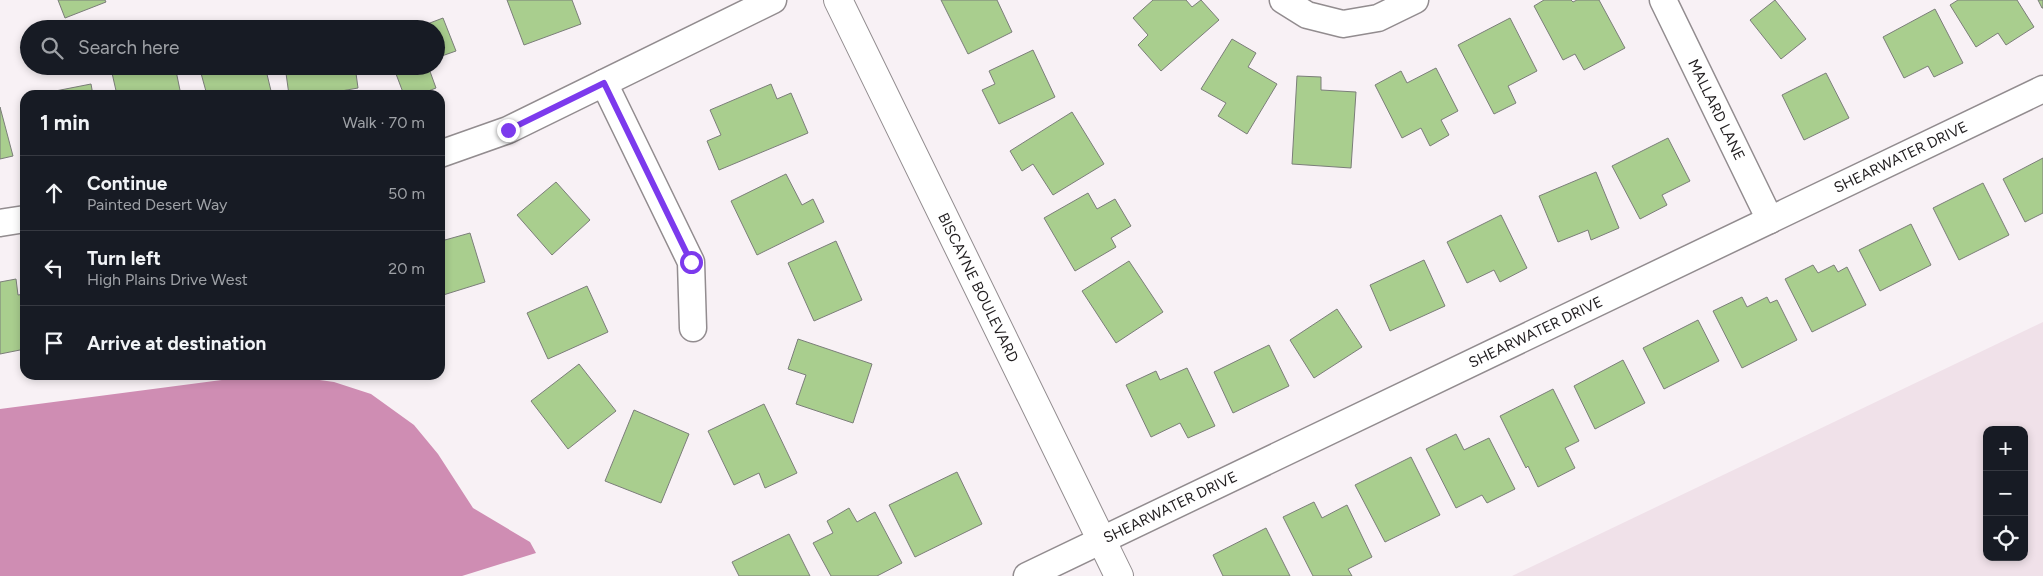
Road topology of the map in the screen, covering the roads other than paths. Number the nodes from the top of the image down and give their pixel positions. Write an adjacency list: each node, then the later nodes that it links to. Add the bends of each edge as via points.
1 (773, 0): 6 (street)
2 (838, 0): 13 (street, BISCAYNE BOULEVARD)
3 (1283, 0): 4 (street, via 1307,15 1343,24 1378,18)
4 (1415, 0)
5 (1663, 0): 10 (street, MALLARD LANE)
6 (604, 83): 8 (street, via 508,130); 12 (street, via 691,262)
7 (2043, 89): 10 (street, SHEARWATER DRIVE)
8 (445, 152)
9 (20, 220): 11 (street)
10 (1770, 220): 13 (street, SHEARWATER DRIVE)
11 (0, 223)
12 (693, 328)
13 (1100, 541): 14 (street, SHEARWATER DRIVE); 15 (street, BISCAYNE BOULEVARD)
14 (1027, 576)
15 (1119, 576)

